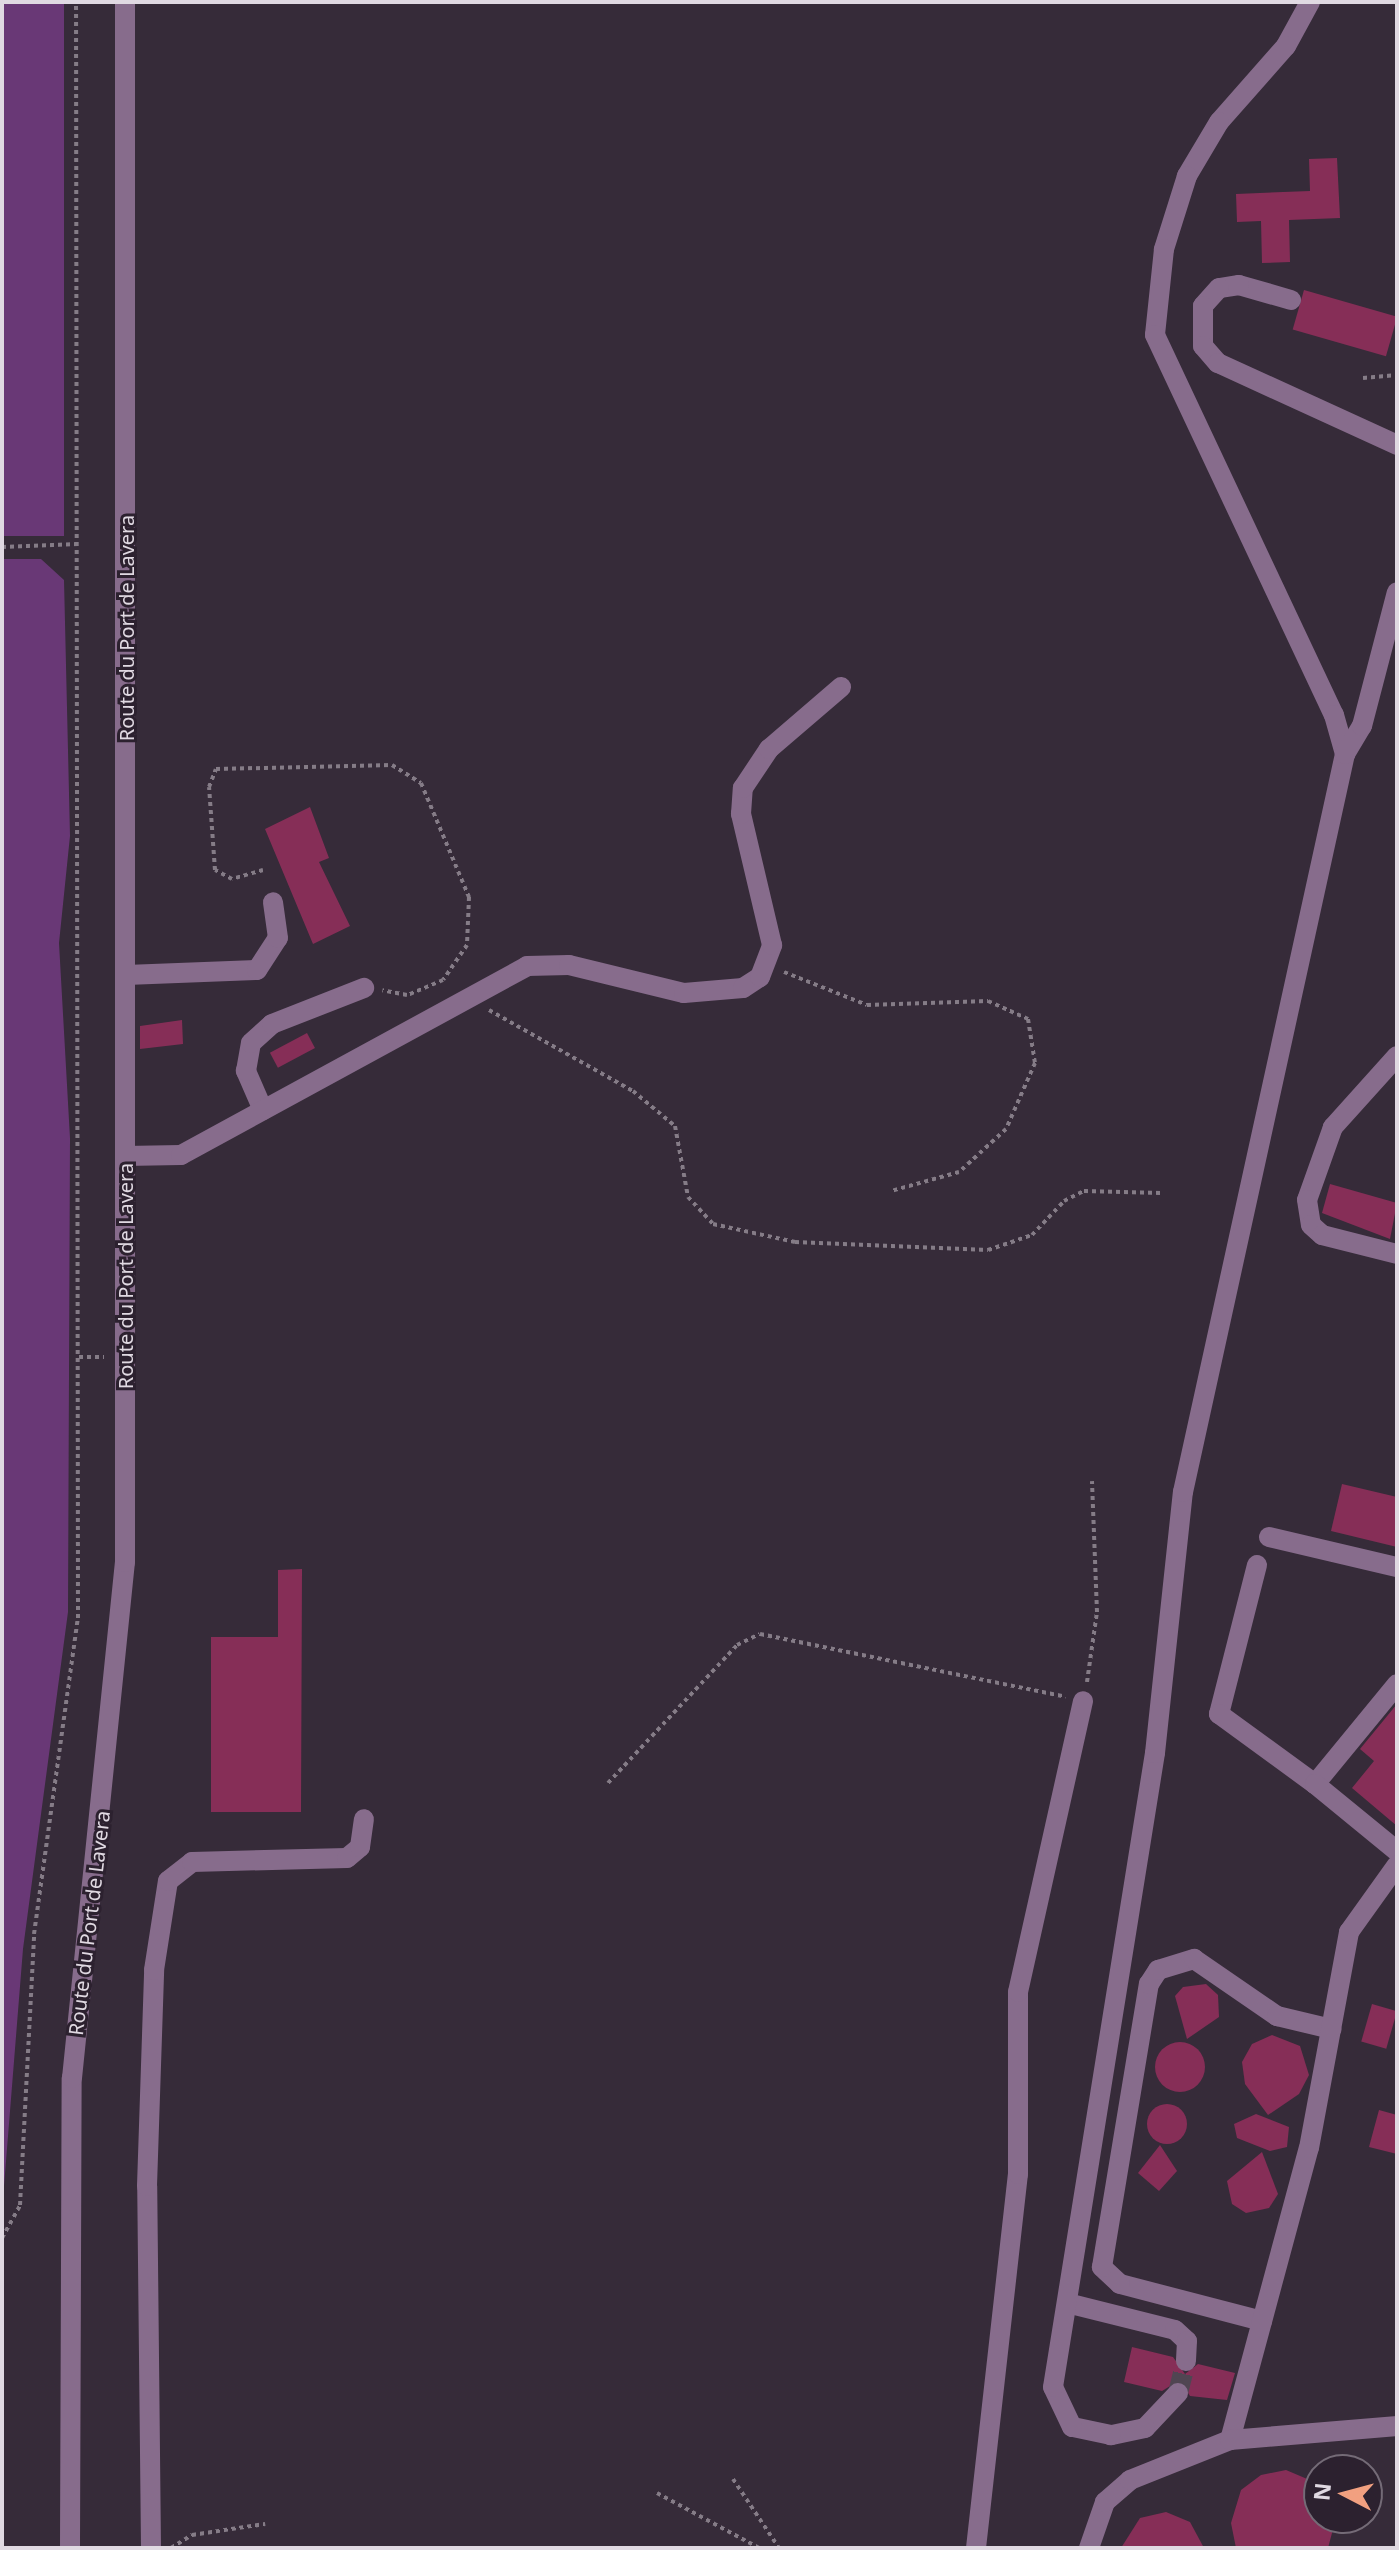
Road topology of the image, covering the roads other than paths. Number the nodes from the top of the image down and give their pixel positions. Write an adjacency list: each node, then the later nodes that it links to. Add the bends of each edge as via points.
1 (125, 2): 10 (street, Route du Port de Lavera)
2 (1310, 2): 8 (street, via 1286,46 1219,122 1187,176 1164,249 1155,335 1334,715)
3 (1291, 300): 4 (street, via 1239,285 1219,288 1203,306 1203,346 1218,363)
4 (1397, 445)
5 (1397, 592): 6 (street)
6 (1390, 648): 8 (street, via 1362,726)
7 (841, 687): 13 (street, via 769,749 743,788 741,814 772,945 768,962 743,988 684,993 544,964 472,995)
8 (1345, 754): 26 (street, via 1183,1492 1155,1753)
9 (273, 902): 10 (street, via 278,938 257,970)
10 (126, 975): 14 (street, Route du Port de Lavera)
11 (364, 988): 13 (street, via 272,1024 251,1043 246,1071)
12 (1397, 1056): 15 (street, via 1333,1127 1307,1200 1311,1225 1322,1235)
13 (263, 1110): 14 (street, via 181,1155)
14 (125, 1156): 32 (street, Route du Port de Lavera, via 125,1562 71,2094)
15 (1397, 1254)
16 (1269, 1537): 18 (street)
17 (1257, 1565): 21 (street, via 1219,1714)
18 (1397, 1567)
19 (1397, 1684): 21 (street)
20 (1083, 1701): 34 (street, via 1018,1992 1018,2174)
21 (1315, 1784): 23 (street)
22 (364, 1819): 33 (street, via 360,1847 347,1858 192,1862 168,1881 154,1970 147,2186)
23 (1397, 1851)
24 (1395, 1871): 25 (street, via 1349,1932)
25 (1331, 2029): 27 (street, via 1309,2148); 27 (street, via 1277,2016 1194,1959 1158,1970 1149,1984 1102,2267 1120,2284)
26 (1067, 2303): 28 (street, via 1175,2330 1187,2341); 29 (street, via 1053,2387 1072,2427 1111,2435 1145,2428)
27 (1262, 2321): 31 (street)
28 (1186, 2361)
29 (1178, 2393)
30 (1397, 2426): 31 (street)
31 (1230, 2440): 35 (street, via 1130,2480 1105,2502)
32 (70, 2548)
33 (151, 2548)
34 (976, 2548)
35 (1089, 2548)

